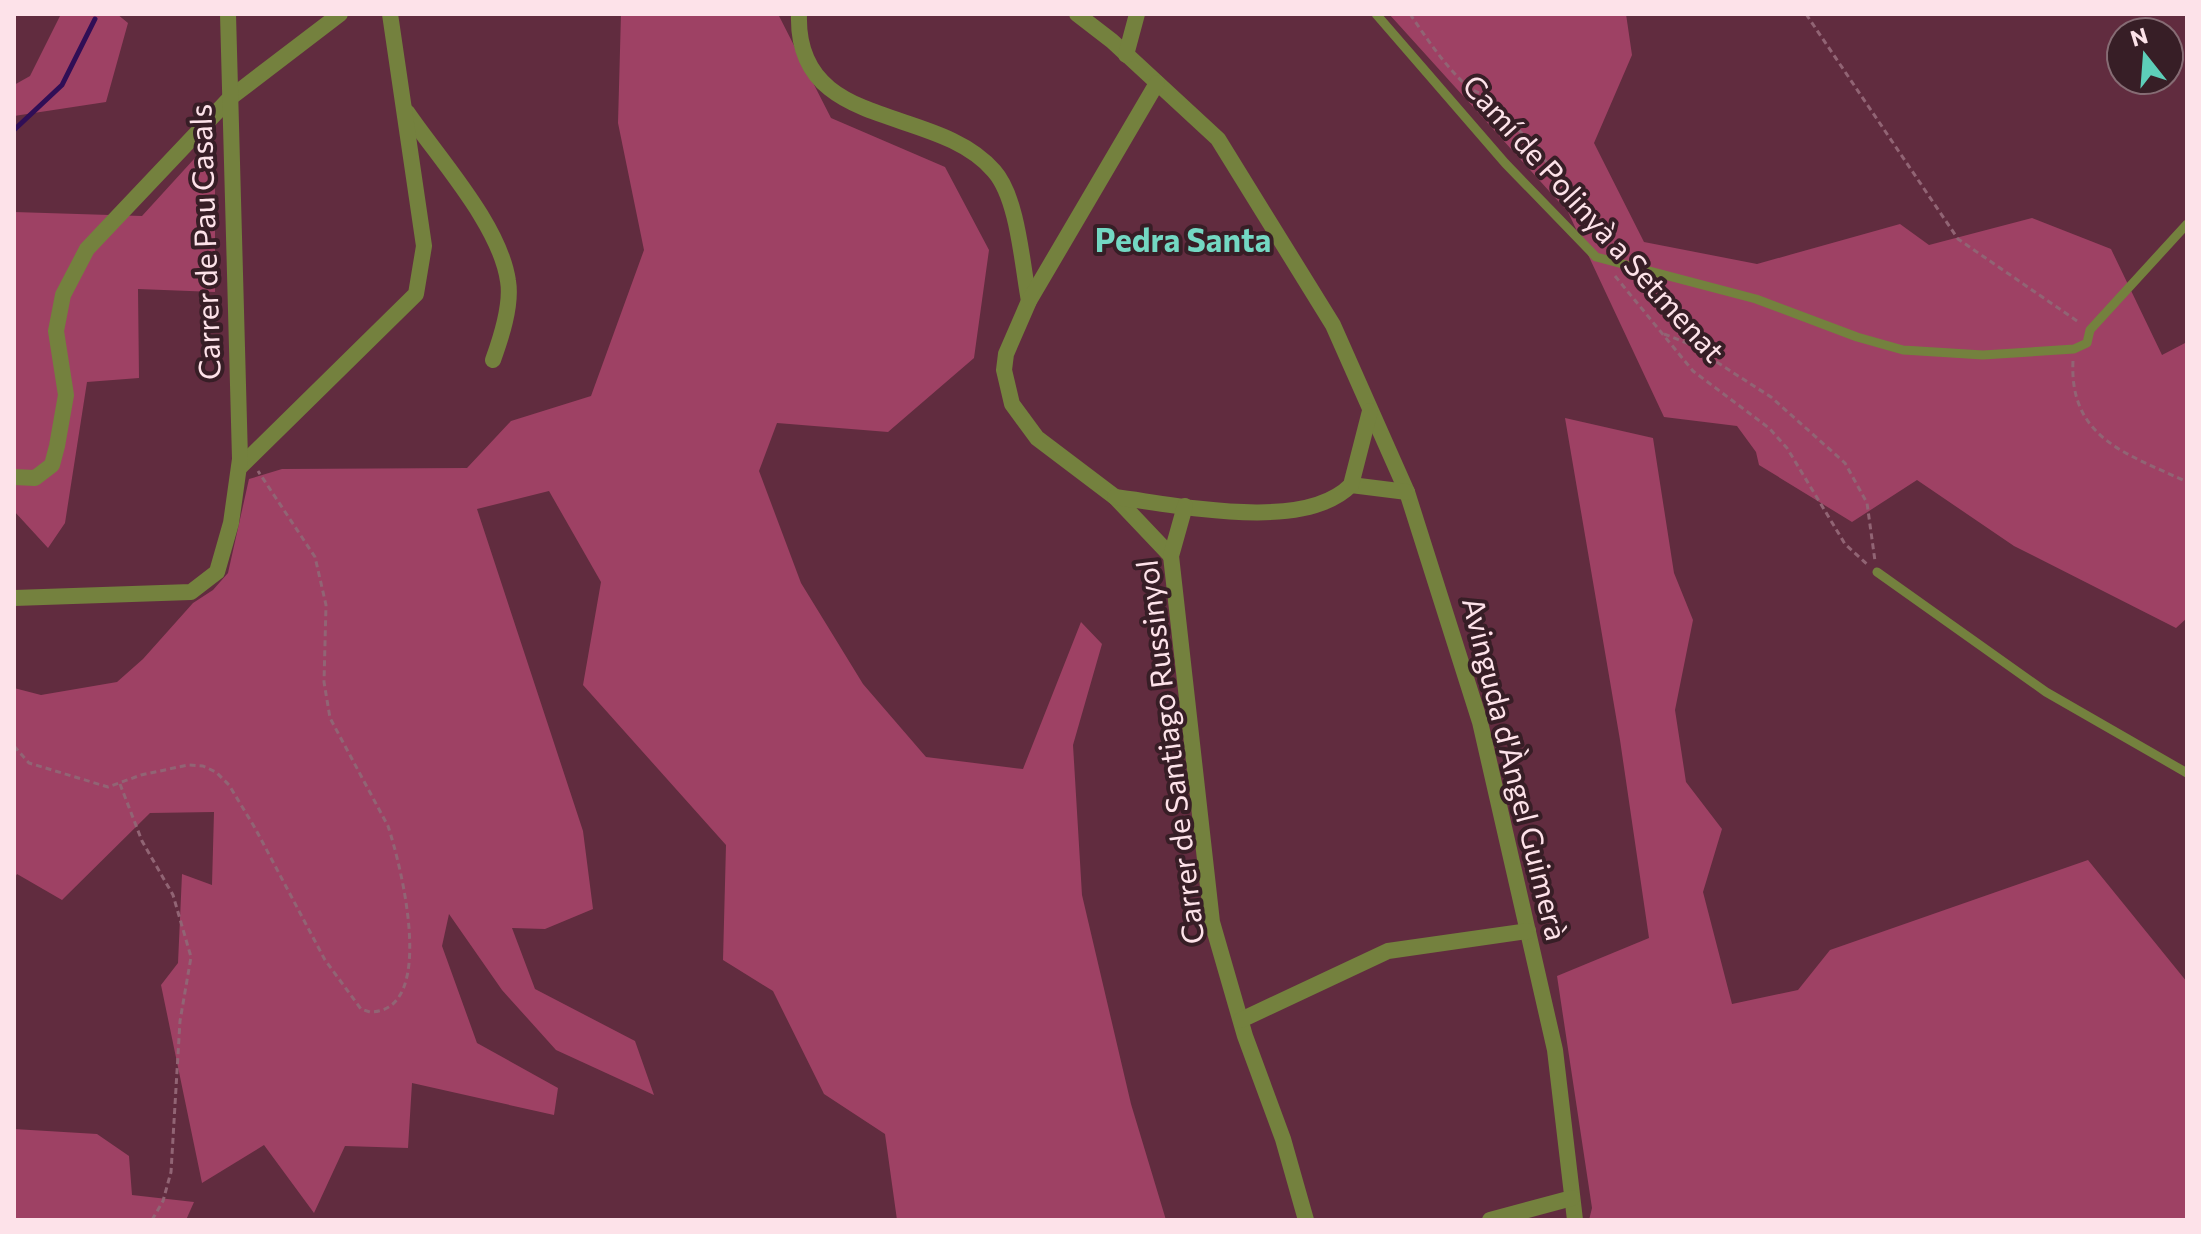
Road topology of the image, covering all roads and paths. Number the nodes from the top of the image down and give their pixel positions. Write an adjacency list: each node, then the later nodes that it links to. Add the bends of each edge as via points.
1 (228, 14): 12 (street, Carrer de Pau Casals)
2 (340, 14): 12 (street)
3 (390, 14): 13 (street)
4 (799, 14): 16 (street, via 808,60 831,93 953,139 997,173 1008,195)
5 (1077, 14): 10 (street, Avinguda d'Àngel Guimerà)
6 (1137, 14): 10 (street)
7 (1376, 14): 15 (lane, Camí de Polinyà a Setmenat, via 1505,163)
8 (1410, 14): 15 (path, via 1455,73 1483,94 1567,187 1593,231)
9 (1806, 14): 17 (path, via 1958,239)
10 (1126, 55): 11 (street, Avinguda d'Àngel Guimerà)
11 (1157, 83): 16 (street); 21 (street, Avinguda d'Àngel Guimerà, via 1218,139 1333,325)
12 (230, 98): 22 (street, Carrer de Pau Casals); 23 (street, via 87,249 63,295 56,331 66,395 52,465 35,478)
13 (403, 108): 20 (street, via 497,245 509,283); 22 (street, via 424,246 416,294)
14 (2187, 224): 17 (lane)
15 (1596, 257): 18 (path, Camí de Polinyà a Setmenat); 19 (lane, via 1756,299 1903,350 1983,355)
16 (1029, 301): 27 (street, via 1006,354 1012,404 1046,446)
17 (2090, 330): 19 (lane, via 2087,343)
18 (1664, 334): 30 (path, Camí de Polinyà a Setmenat, via 1693,371 1769,428 1787,448 1845,544); 30 (path, via 1771,397 1845,463 1867,503)
19 (2074, 349): 24 (path, via 2072,390 2081,412 2101,436)
20 (493, 360)
21 (1370, 411): 25 (street); 26 (street, Avinguda d'Àngel Guimerà)
22 (244, 462): 31 (street, Carrer de Pau Casals, via 217,572 191,592); 34 (path, via 315,557 326,605 324,682 330,718 388,826 406,906 409,972 397,1003 370,1012 353,1000 308,932 255,828 216,772 188,765)
23 (14, 477)
24 (2187, 482)
25 (1351, 485): 26 (street); 28 (street, via 1328,502 1297,511)
26 (1407, 492): 35 (street, Avinguda d'Àngel Guimerà, via 1480,722)
27 (1115, 497): 28 (street); 29 (street)
28 (1185, 506): 29 (street, Carrer de Santiago Russinyol)
29 (1171, 556): 36 (street, Carrer de Santiago Russinyol, via 1212,922)
30 (1877, 572): 33 (lane, via 2046,692)
31 (14, 598)
32 (14, 746): 34 (path, via 29,763 45,769 108,787)
33 (2187, 773)
34 (120, 784): 38 (path, via 142,841 173,895 191,957 180,1021 171,1172)
35 (1528, 931): 36 (street, via 1388,951); 37 (street, Avinguda d'Àngel Guimerà, via 1555,1050)
36 (1241, 1020): 39 (street, Carrer de Santiago Russinyol)
37 (1572, 1198): 40 (street); 41 (street, Avinguda d'Àngel Guimerà)
38 (152, 1220)
39 (1306, 1220)
40 (1490, 1220)
41 (1575, 1220)

